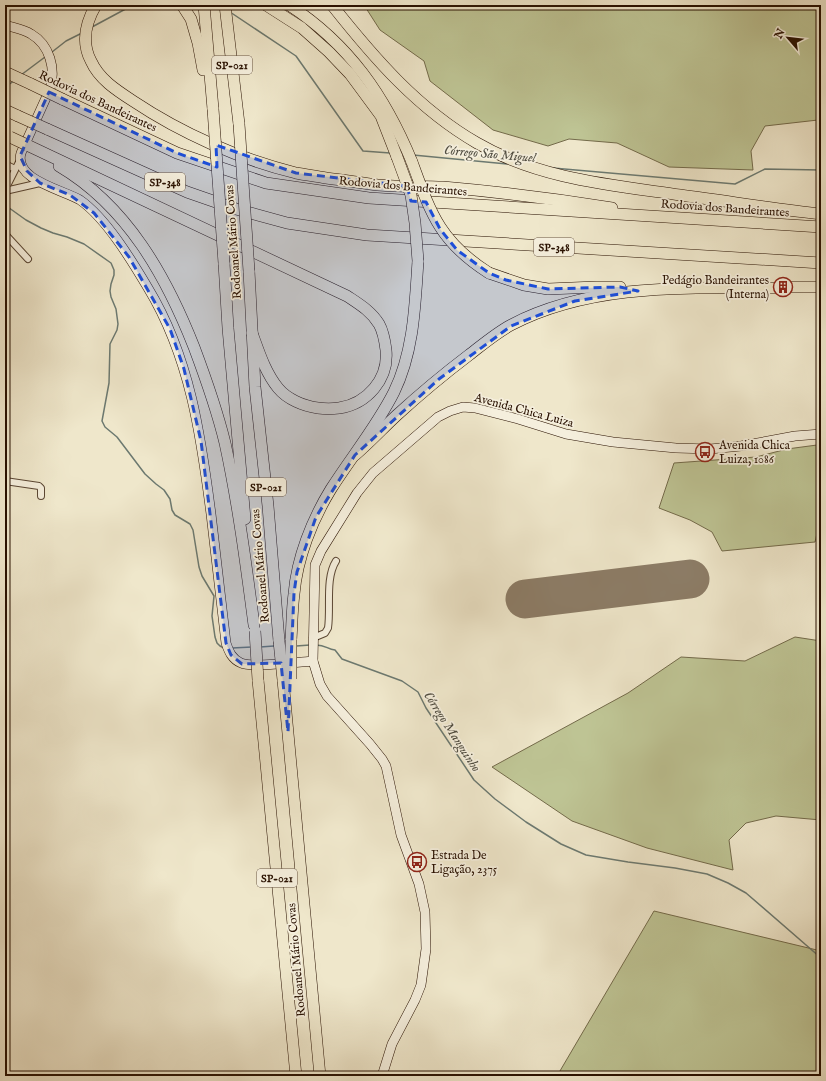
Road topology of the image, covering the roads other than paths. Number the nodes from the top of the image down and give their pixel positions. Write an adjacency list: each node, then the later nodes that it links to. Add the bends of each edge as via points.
1 (96, 5): 20 (highway, via 85,31 86,46 90,60 113,88 192,136 252,160 296,173 370,184 443,187 526,196)
2 (182, 5): 10 (highway, via 191,19)
3 (204, 5): 10 (highway, Rodoanel Mário Covas / SP-021)
4 (266, 5): 31 (highway, bridge, via 302,28 350,74 380,116 410,195 418,261 415,311 407,359 394,392)
5 (289, 5): 28 (highway, bridge, via 337,43 362,72 388,110 400,134 440,229 457,250 489,273 524,285 548,289 620,287)
6 (332, 5): 19 (highway, via 364,45 411,95 478,144 518,163 542,172 609,185)
7 (225, 6): 29 (highway, Rodoanel Mário Covas / SP-021, bridge, via 238,124)
8 (5, 25): 14 (main road, via 21,29 38,40 47,51 53,70 50,89 22,150)
9 (5, 72): 20 (highway, Rodovia dos Bandeirantes / SP-348, bridge, via 177,153 266,183 369,198)
10 (212, 105): 35 (highway, Rodoanel Mário Covas / SP-021, bridge, via 228,328)
11 (5, 110): 24 (highway, SP-348, bridge, via 187,192 287,223 367,235)
12 (8, 136): 13 (highway, bridge)
13 (38, 152): 29 (highway, via 348,296 366,308 379,324 386,347 386,366 381,379 366,398 341,408 311,407 296,402 279,389 268,374); 35 (highway, via 85,184 130,229 151,258 182,318 210,389 225,443)
14 (20, 160): 16 (street); 17 (main road, via 26,171)
15 (5, 164): 16 (street)
16 (15, 168): 18 (street)
17 (40, 183): 18 (street); 37 (main road, via 70,194 104,223 140,275 170,330 184,369 201,441 226,643 231,654 238,662 248,666)
18 (5, 190)
19 (821, 214)
20 (692, 219): 21 (highway, Rodovia dos Bandeirantes / SP-348)
21 (821, 227)
22 (5, 234): 23 (street)
23 (28, 259)
24 (821, 263)
25 (791, 287): 26 (highway)
26 (821, 287)
27 (775, 288): 28 (highway)
28 (638, 291): 31 (highway, via 575,301 541,312 511,326 484,343 439,379)
29 (252, 333): 38 (highway, Rodoanel Mário Covas / SP-021, bridge, via 279,641)
30 (821, 434): 36 (main road, Avenida Chica Luiza, via 710,449 676,448 613,442 566,434 475,408 463,407 450,411 438,417 373,472 321,551 314,571)
31 (355, 455): 38 (highway, bridge, via 331,489 309,535 294,593)
32 (5, 481): 33 (street, via 39,486)
33 (41, 496)
34 (336, 560): 36 (street, via 330,576 328,628 325,633)
35 (255, 628): 39 (highway, Rodoanel Mário Covas / SP-021, bridge)
36 (313, 638): 37 (main road, Avenida Chica Luiza)
37 (313, 661): 41 (main road, Avenida Chica Luiza, via 320,684 327,696 386,766 401,834 419,884 425,912 426,949 420,985 392,1044)
38 (287, 680): 40 (highway, Rodoanel Mário Covas / SP-021, via 288,732)
39 (296, 1076)
40 (320, 1076)
41 (382, 1076)

